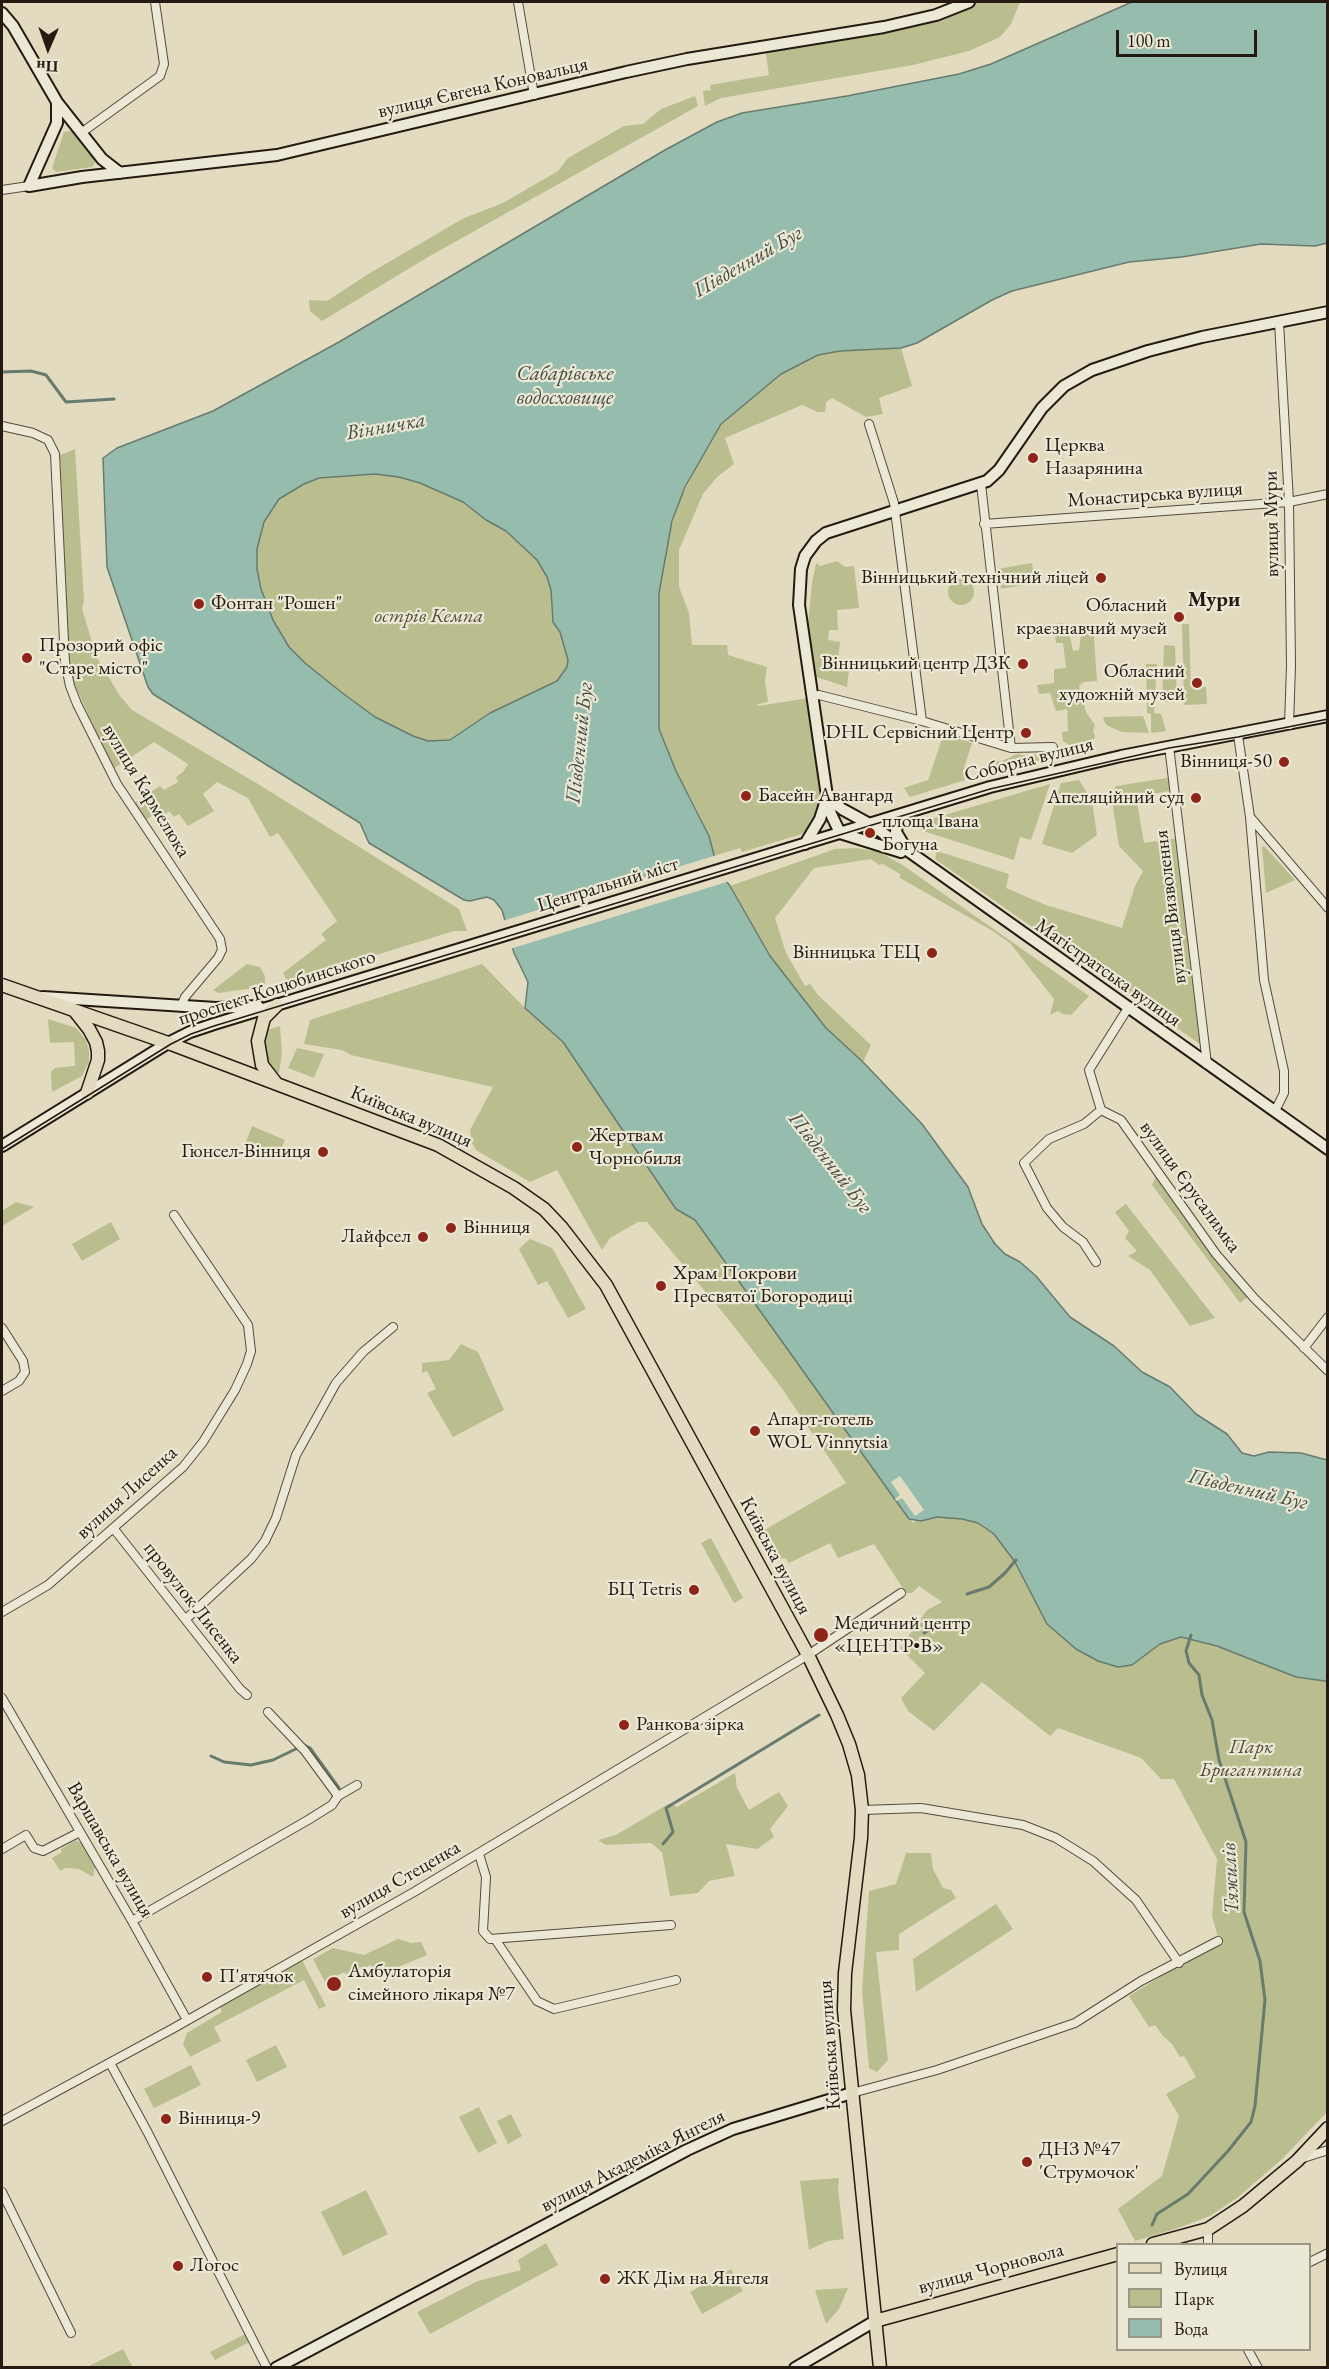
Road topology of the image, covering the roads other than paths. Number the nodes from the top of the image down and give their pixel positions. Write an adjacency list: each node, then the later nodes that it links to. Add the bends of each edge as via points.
1 (155, 2): 7 (street, via 164,64 160,76)
2 (518, 2): 5 (street)
3 (969, 2): 5 (street, вулиця Євгена Коновальця, via 936,15 884,27 687,59)
4 (2, 13): 6 (street)
5 (534, 95): 8 (street, вулиця Євгена Коновальця, via 277,155)
6 (57, 102): 7 (street); 9 (street, via 57,123)
7 (81, 133): 8 (street, via 102,159)
8 (120, 173): 9 (street, вулиця Євгена Коновальця)
9 (29, 186): 10 (street, вулиця Євгена Коновальця)
10 (2, 190)
11 (1328, 312): 12 (street)
12 (1279, 322): 15 (street, via 1202,337 1092,370 1064,386 1042,408 999,470); 17 (street, вулиця Мури)
13 (868, 424): 18 (street)
14 (2, 426): 41 (street, вулиця Кармелюка, via 33,432 48,440 55,454 65,662 77,704 117,784 219,939 222,950 218,958)
15 (981, 484): 18 (street); 19 (street)
16 (1328, 494): 17 (street, Монастирська вулиця)
17 (1289, 502): 19 (street, Монастирська вулиця); 23 (street, вулиця Мури)
18 (895, 511): 20 (street, via 826,533 805,555 798,595); 22 (street)
19 (984, 524): 27 (street)
20 (812, 696): 22 (street, Соборна вулиця); 28 (street)
21 (1328, 716): 23 (street, Соборна вулиця)
22 (922, 721): 27 (street, Соборна вулиця)
23 (1289, 725): 24 (street, Соборна вулиця)
24 (1238, 735): 25 (street, Соборна вулиця); 30 (street)
25 (1169, 746): 29 (street, Соборна вулиця, via 990,787); 45 (street, вулиця Визволення)
26 (1053, 747): 27 (street, Соборна вулиця)
27 (1011, 748)
28 (827, 796): 31 (street, Магістратська вулиця); 32 (street); 33 (street, via 820,819)
29 (902, 814): 31 (street, Соборна вулиця); 34 (street, via 896,832)
30 (1250, 817): 36 (street); 49 (street, via 1264,980 1285,1082)
31 (869, 824): 32 (street, Соборна вулиця); 34 (street, Магістратська вулиця)
32 (840, 833): 33 (street, Соборна вулиця); 34 (street)
33 (805, 844): 35 (street, Соборна вулиця)
34 (909, 853): 42 (street, Магістратська вулиця)
35 (745, 862): 37 (street, Центральний міст)
36 (1328, 908)
37 (482, 943): 40 (street, проспект Коцюбинського)
38 (2, 985): 39 (main road, Київська вулиця)
39 (33, 996): 41 (street); 43 (main road, Київська вулиця)
40 (277, 1005): 41 (street); 44 (street, проспект Коцюбинського, via 190,1032); 46 (main road, via 264,1018 258,1041 262,1065)
41 (182, 1006)
42 (1128, 1008): 45 (street, Магістратська вулиця); 48 (street, via 1089,1070)
43 (74, 1009): 44 (main road, Київська вулиця); 47 (main road, via 89,1029 98,1051)
44 (168, 1043): 46 (main road, Київська вулиця); 47 (street, проспект Коцюбинського)
45 (1207, 1064): 49 (street, Магістратська вулиця)
46 (277, 1084): 64 (main road, Київська вулиця, via 438,1145 521,1193 562,1228 606,1284)
47 (87, 1093): 50 (street, проспект Коцюбинського)
48 (1101, 1110): 53 (street, via 1084,1124 1049,1139 1024,1162 1047,1208 1083,1242); 57 (street, вулиця Єрусалимка, via 1121,1120 1216,1254)
49 (1275, 1111): 51 (street, Магістратська вулиця)
50 (2, 1146)
51 (1328, 1149)
52 (174, 1215): 60 (street, вулиця Лисенка, via 242,1314 251,1352 235,1390 203,1442 183,1467)
53 (1096, 1262)
54 (1328, 1317): 57 (street)
55 (393, 1327): 63 (street, via 363,1352 336,1383 296,1455 265,1541)
56 (2, 1328): 59 (street, via 23,1361 25,1372 19,1381)
57 (1304, 1348): 58 (street, вулиця Єрусалимка)
58 (1328, 1371)
59 (2, 1391)
60 (114, 1529): 62 (street, вулиця Лисенка, via 48,1585); 63 (street, провулок Лисенка)
61 (902, 1593): 64 (street, вулиця Стеценка)
62 (2, 1612)
63 (186, 1619): 65 (street, провулок Лисенка)
64 (808, 1655): 70 (main road, Київська вулиця, via 849,1744); 73 (street, вулиця Стеценка)
65 (247, 1695)
66 (3, 1703): 71 (street, Варшавська вулиця)
67 (268, 1712): 69 (street, via 305,1751)
68 (357, 1785): 69 (street)
69 (338, 1796): 74 (street, via 332,1805 308,1820)
70 (862, 1810): 78 (street, via 921,1808 1023,1825 1056,1838 1093,1861 1136,1900); 82 (main road, Київська вулиця, via 845,1973 844,2010)
71 (80, 1832): 72 (street, via 44,1851 33,1848 26,1835); 74 (street, Варшавська вулиця)
72 (2, 1849)
73 (479, 1854): 76 (street, via 486,1877 483,1931 490,1940); 80 (street, вулиця Стеценка)
74 (132, 1921): 80 (street, Варшавська вулиця)
75 (671, 1925): 76 (street)
76 (495, 1939): 79 (street, via 537,2001 554,2009)
77 (1218, 1941): 78 (street, вулиця Академіка Янгеля)
78 (1179, 1963): 82 (street, вулиця Академіка Янгеля, via 1141,1981 1075,2023 937,2070)
79 (676, 1980)
80 (187, 2020): 81 (street, вулиця Стеценка)
81 (110, 2063): 83 (street, вулиця Стеценка); 97 (street)
82 (852, 2093): 94 (main road, Київська вулиця); 98 (street, вулиця Академіка Янгеля, via 733,2129 687,2150)
83 (2, 2121)
84 (1328, 2128): 86 (main road)
85 (1328, 2150): 86 (street)
86 (1297, 2160): 88 (main road, via 1243,2206)
87 (2, 2192): 95 (street)
88 (1208, 2229): 89 (main road); 90 (street)
89 (1157, 2243)
90 (1208, 2243)
91 (1328, 2253): 93 (street)
92 (1116, 2255): 94 (main road, вулиця Чорновола)
93 (1311, 2262)
94 (875, 2321): 99 (street); 100 (main road, Київська вулиця)
95 (70, 2333)
96 (1249, 2351): 101 (street)
97 (267, 2367)
98 (276, 2367)
99 (795, 2367)
100 (880, 2367)
101 (1258, 2367)

